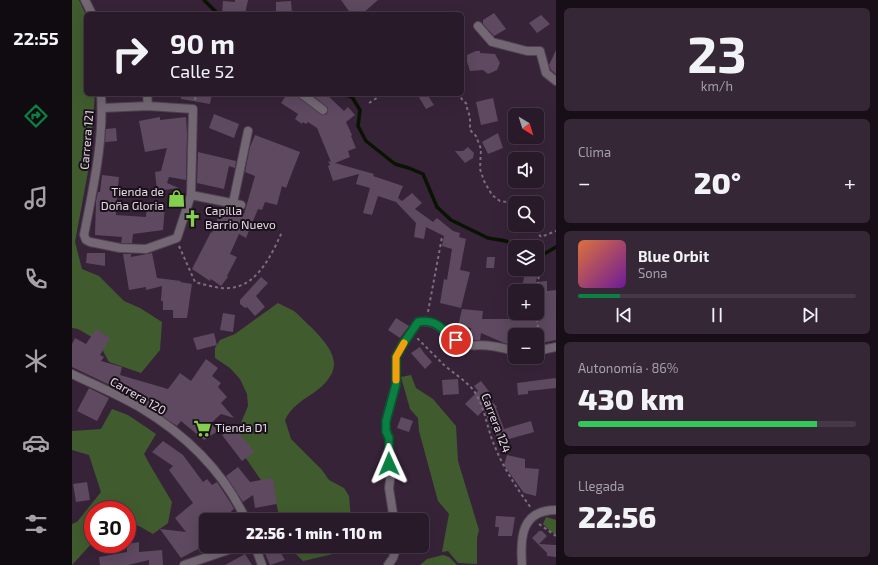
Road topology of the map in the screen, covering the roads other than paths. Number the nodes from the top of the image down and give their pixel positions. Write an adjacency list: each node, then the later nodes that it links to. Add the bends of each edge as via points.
1 (85, 0): 2 (street)
2 (91, 12)
3 (478, 26): 4 (street, via 492,42 527,51 540,51 546,72)
4 (556, 80)
5 (101, 96): 9 (street, Carrera 121)
6 (147, 96): 8 (street)
7 (305, 96): 10 (street)
8 (148, 106): 9 (street); 12 (street, via 193,108)
9 (102, 108): 12 (street, Carrera 121, via 98,160 84,235 86,240 120,248 146,249 177,238)
10 (323, 110)
11 (248, 131): 13 (street)
12 (191, 195): 13 (street)
13 (233, 203): 14 (street)
14 (241, 205)
15 (556, 347): 17 (street)
16 (508, 350): 21 (street, via 464,345 449,336 437,324 418,322 396,357 396,384 386,421 391,473 389,488)
17 (544, 350)
18 (72, 374): 20 (street, Carrera 120, via 141,408 174,431 207,460 232,493)
19 (556, 510): 28 (street, via 547,510 536,515 526,524 520,546)
20 (242, 513)
21 (393, 513)
22 (219, 553): 25 (street)
23 (258, 553): 26 (street)
24 (395, 553): 27 (street)
25 (184, 565)
26 (262, 565)
27 (388, 565)
28 (522, 565)

